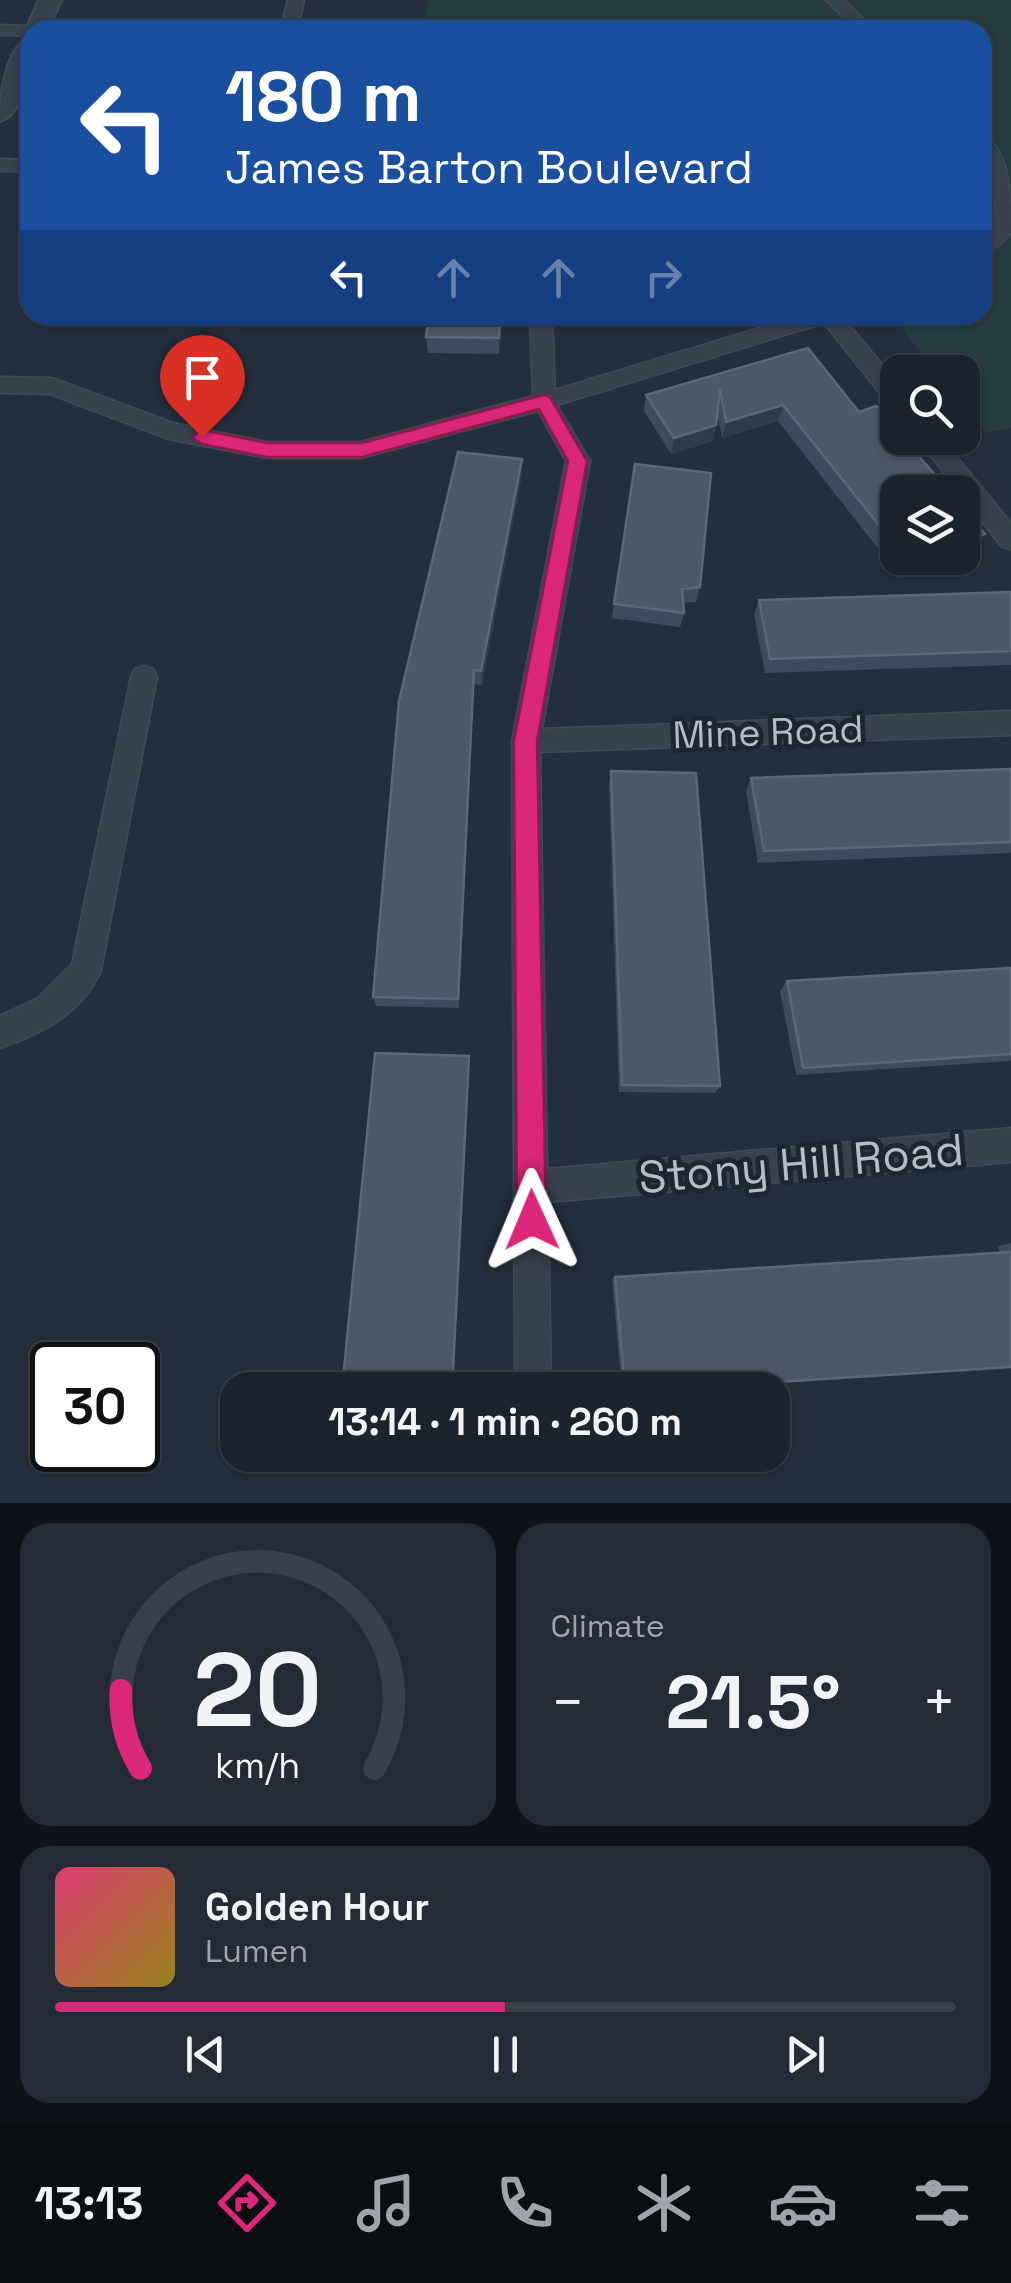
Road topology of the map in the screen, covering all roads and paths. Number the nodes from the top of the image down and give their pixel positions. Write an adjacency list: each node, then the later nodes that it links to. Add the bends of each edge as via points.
1 (834, 0): 2 (street)
2 (855, 20)
3 (20, 68): 4 (street)
4 (0, 114)
5 (992, 150): 6 (street, via 1010,191 1001,233)
6 (992, 240)
7 (541, 325): 12 (street)
8 (794, 325): 12 (street)
9 (835, 325): 10 (street)
10 (880, 378)
11 (0, 385): 12 (street, via 52,386 169,431 267,450 362,450)
12 (544, 401): 17 (street, via 578,461)
13 (942, 455): 14 (street)
14 (1011, 540)
15 (144, 676): 18 (street, via 86,970 67,998)
16 (1011, 723): 17 (street, Mine Road)
17 (526, 741): 20 (street)
18 (0, 1032)
19 (1011, 1146): 20 (street, Stony Hill Road)
20 (531, 1186): 21 (street)
21 (533, 1372)

